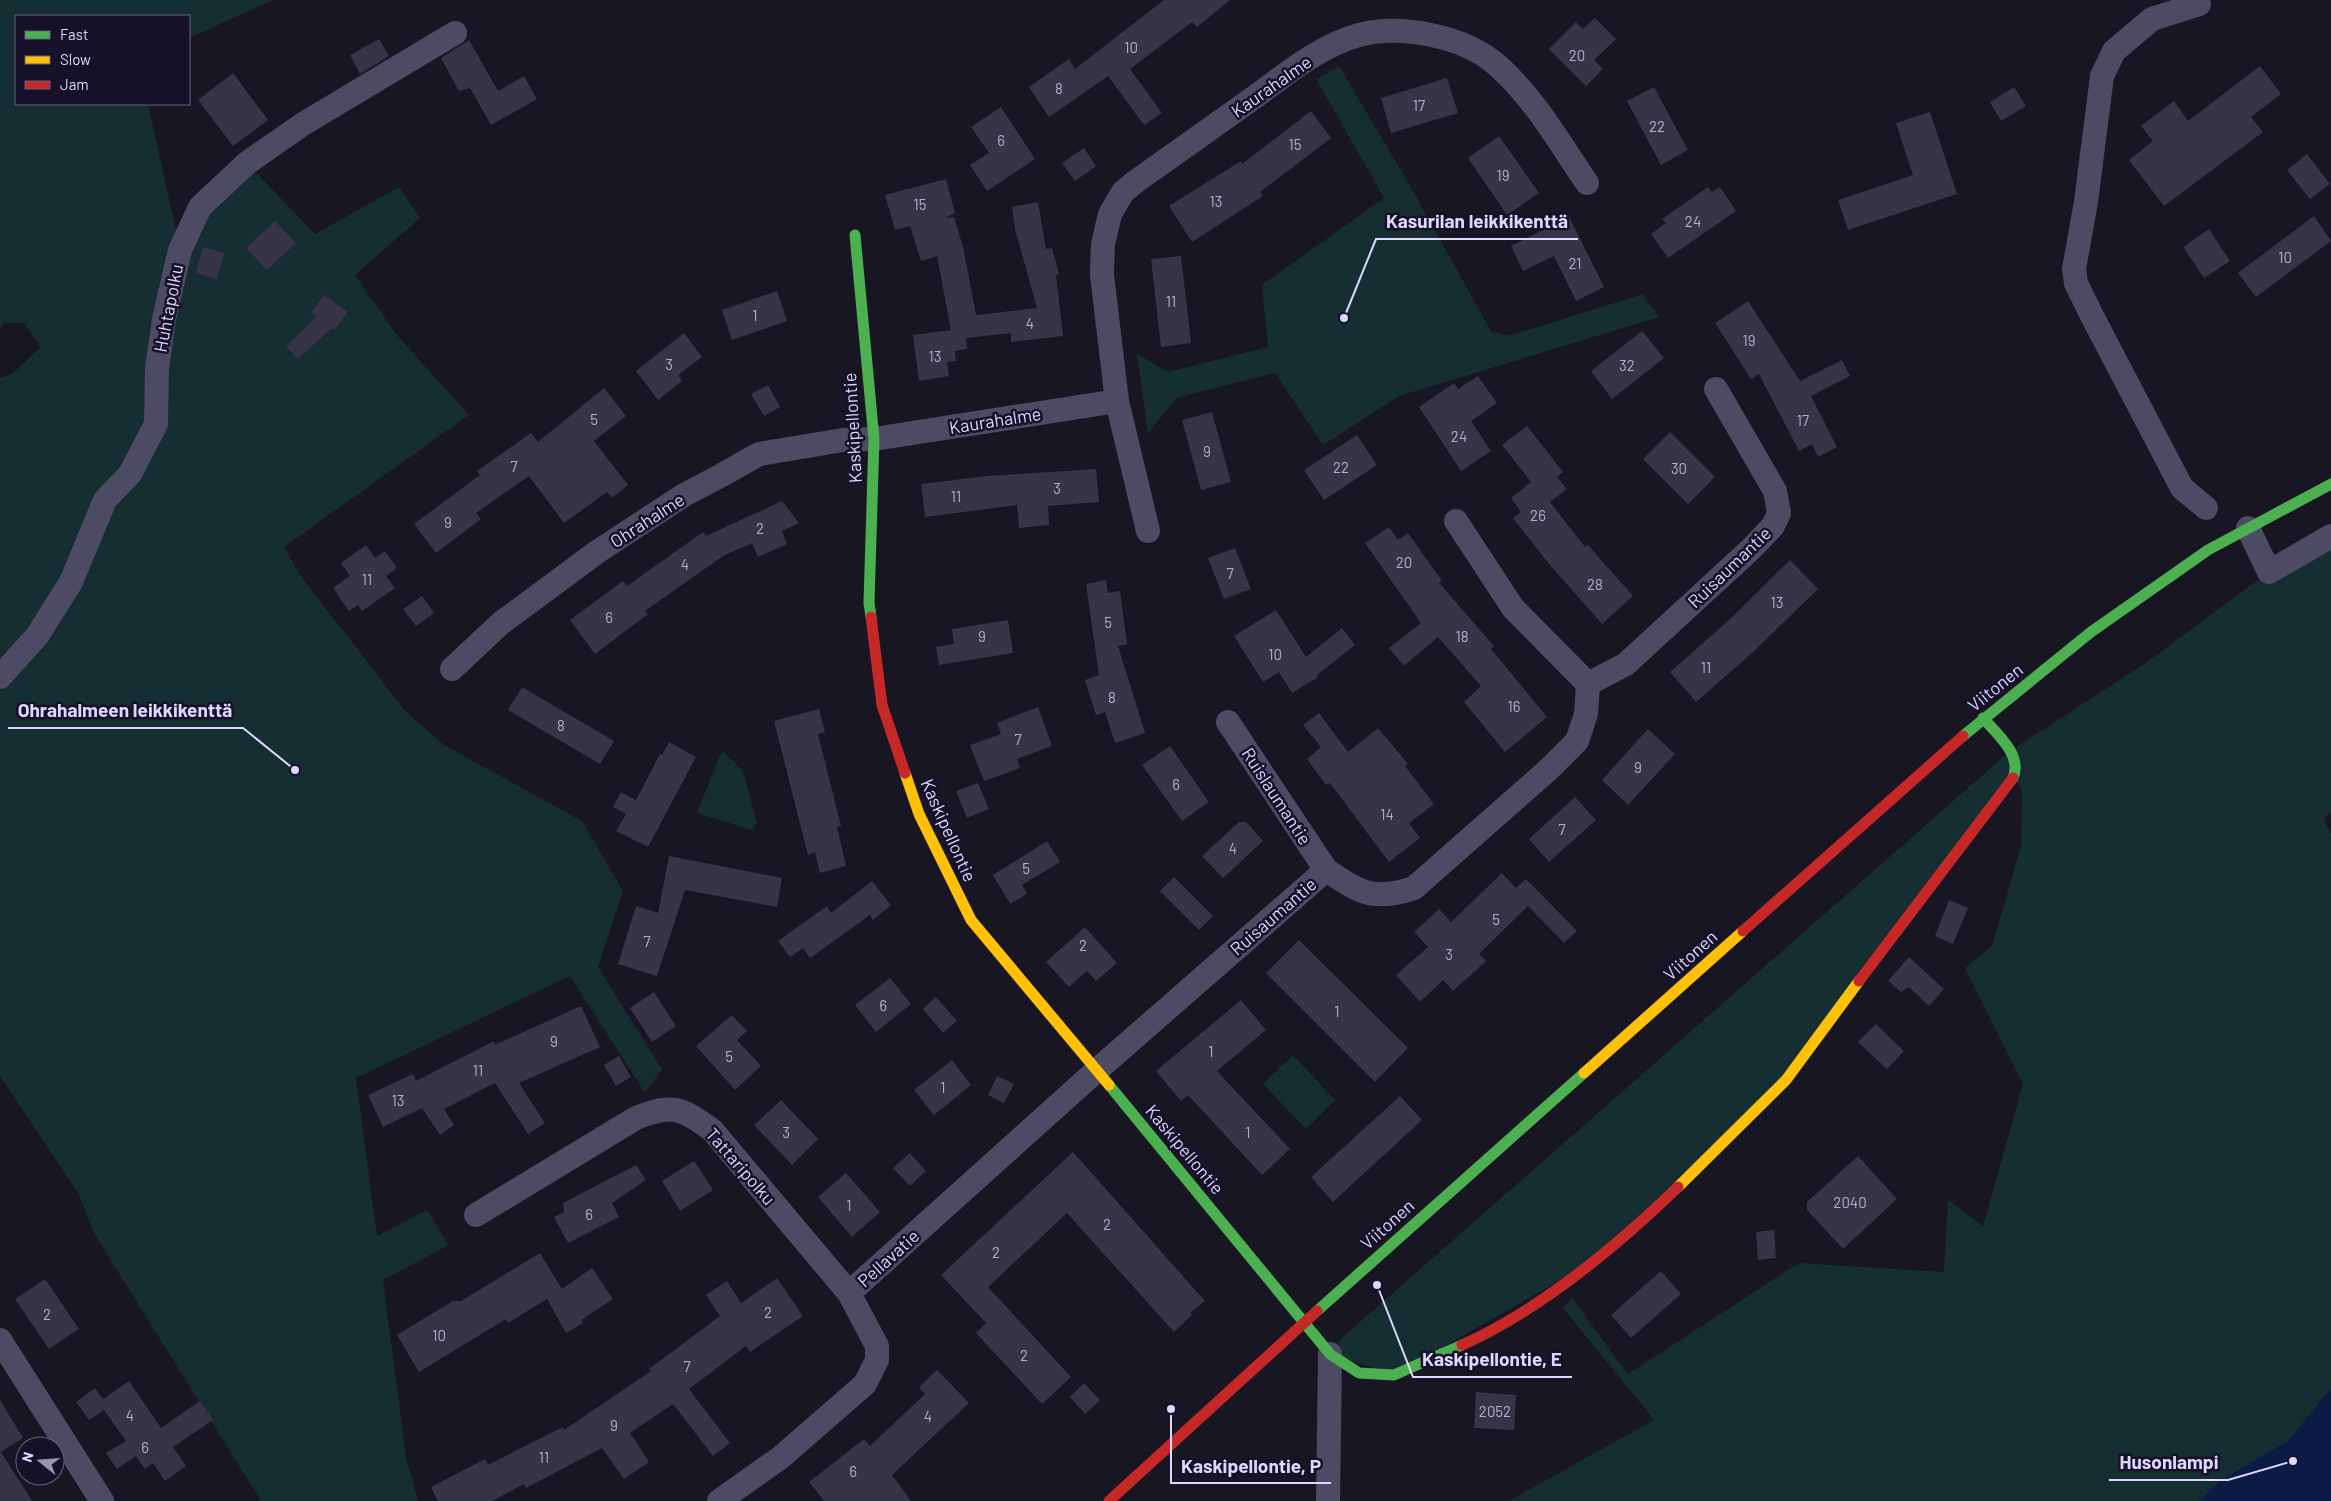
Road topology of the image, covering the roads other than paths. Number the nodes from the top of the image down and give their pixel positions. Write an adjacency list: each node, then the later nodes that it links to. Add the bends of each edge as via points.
1 (2199, 4): 9 (street, via 2152,19 2114,51 2102,76 2074,269 2076,283 2182,488)
2 (456, 33): 15 (street, Huhtapolku, via 303,124 247,163 200,207 180,250 164,319 157,368 156,424 130,474 105,500 71,582 37,636)
3 (1587, 183): 6 (street, Kaurahalme, via 1531,99 1484,55 1445,38 1397,31 1359,35 1318,53 1135,182 1123,192 1110,214 1103,244 1102,275)
4 (855, 235): 7 (street, Kaskipellontie)
5 (1716, 389): 16 (street, Ruisaumantie, via 1775,491 1779,513 1773,526 1751,549 1626,664)
6 (1117, 401): 7 (street, Kaurahalme); 12 (street, Kaurahalme)
7 (874, 439): 14 (street, Ohrahalme, via 843,440 759,454 722,474 597,552 501,624); 20 (street, Kaskipellontie, via 869,603 882,704 919,814 970,920)
8 (2331, 484): 11 (street, Viitonen)
9 (2206, 508)
10 (1456, 521): 16 (street, via 1513,608)
11 (2248, 528): 13 (street, via 2269,572); 17 (street, Viitonen, via 2208,550 2091,632)
12 (1148, 531)
13 (2331, 536)
14 (452, 669)
15 (0, 677)
16 (1588, 684): 19 (street, Ruisaumantie, via 1586,714 1577,741 1414,888 1393,895 1360,892)
17 (1983, 718): 23 (street, Viitonen); 25 (street, Kaskipellontie, via 2010,751 2015,763 2015,773 2007,787 1939,873 1786,1080 1663,1201 1560,1288 1477,1338 1394,1375 1359,1373)
18 (1228, 722): 19 (street, Ruislaumantie)
19 (1326, 870): 20 (street, Ruisaumantie)
20 (1096, 1071): 22 (street, Pellavatie); 23 (street, Kaskipellontie)
21 (476, 1215): 22 (street, Tattaripolku, via 636,1118 653,1111 675,1108 712,1130)
22 (849, 1293): 27 (street, Pellavatie, via 877,1346 877,1360 865,1384 780,1458)
23 (1305, 1321): 25 (street, Kaskipellontie); 28 (street, Viitonen)
24 (0, 1340): 26 (street)
25 (1330, 1354): 29 (street)
26 (102, 1501)
27 (719, 1501)
28 (1109, 1501)
29 (1328, 1501)

